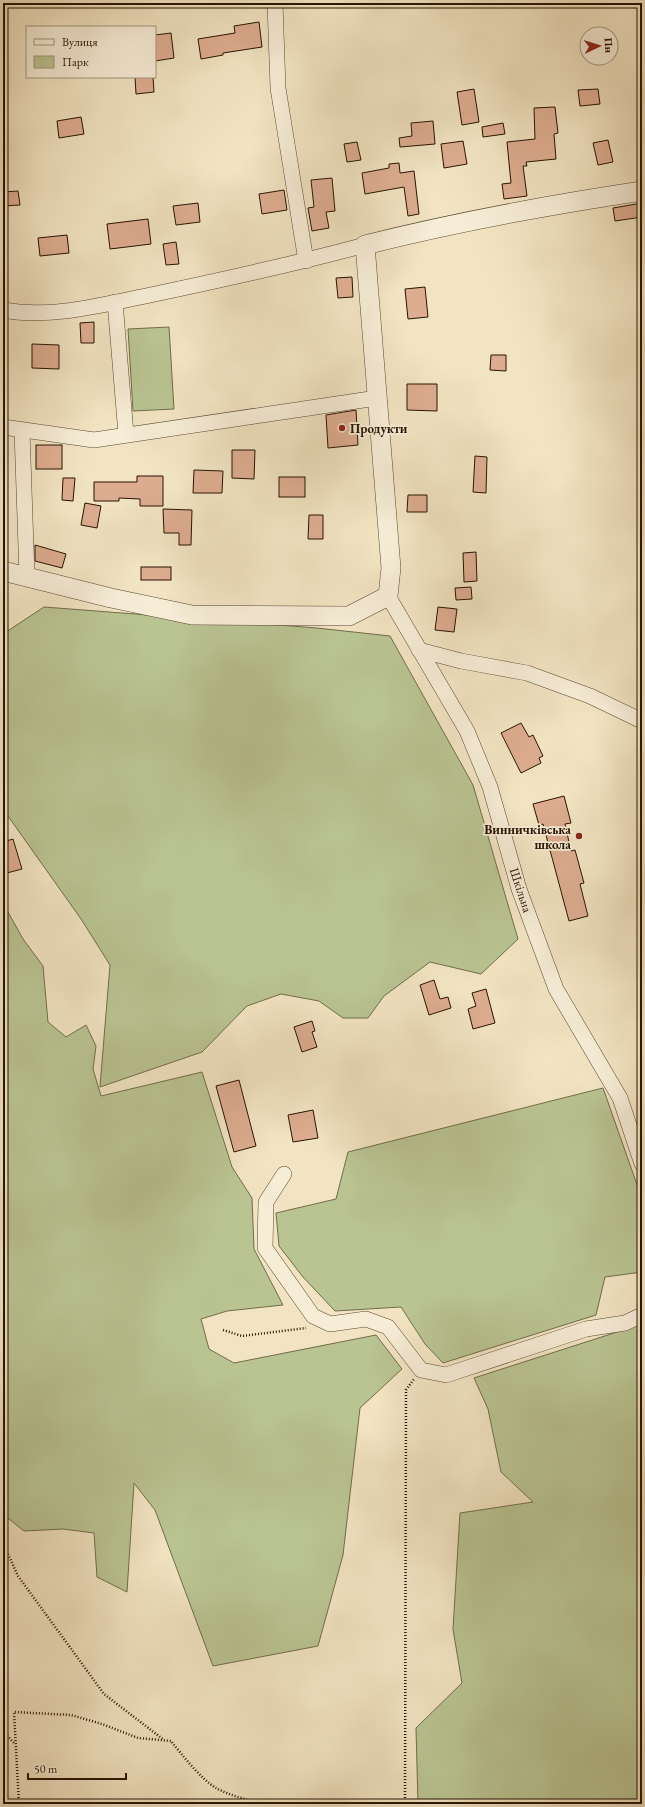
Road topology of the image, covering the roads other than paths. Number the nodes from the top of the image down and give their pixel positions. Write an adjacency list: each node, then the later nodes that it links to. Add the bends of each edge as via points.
1 (275, 3): 4 (street, via 278,88)
2 (642, 191): 3 (street, via 424,230)
3 (365, 245): 4 (street); 7 (street)
4 (306, 261): 5 (street)
5 (115, 302): 6 (street, via 60,313); 10 (street)
6 (3, 310)
7 (377, 398): 10 (street); 13 (street, via 391,568)
8 (3, 427): 9 (street)
9 (22, 431): 10 (street, via 94,440); 12 (street)
10 (126, 434)
11 (3, 571): 12 (street)
12 (27, 576): 13 (street, via 111,598 192,615 349,616)
13 (388, 596): 14 (street, Шкільна)
14 (419, 650): 15 (street, via 527,674 590,696); 16 (street, Шкільна, via 467,731 490,787 519,889 556,989 620,1098)
15 (642, 721)
16 (642, 1164)
17 (284, 1174): 18 (street, via 266,1202 265,1248 313,1316 330,1324 366,1319 388,1327 421,1370 446,1375 586,1329 625,1323)
18 (642, 1315)

